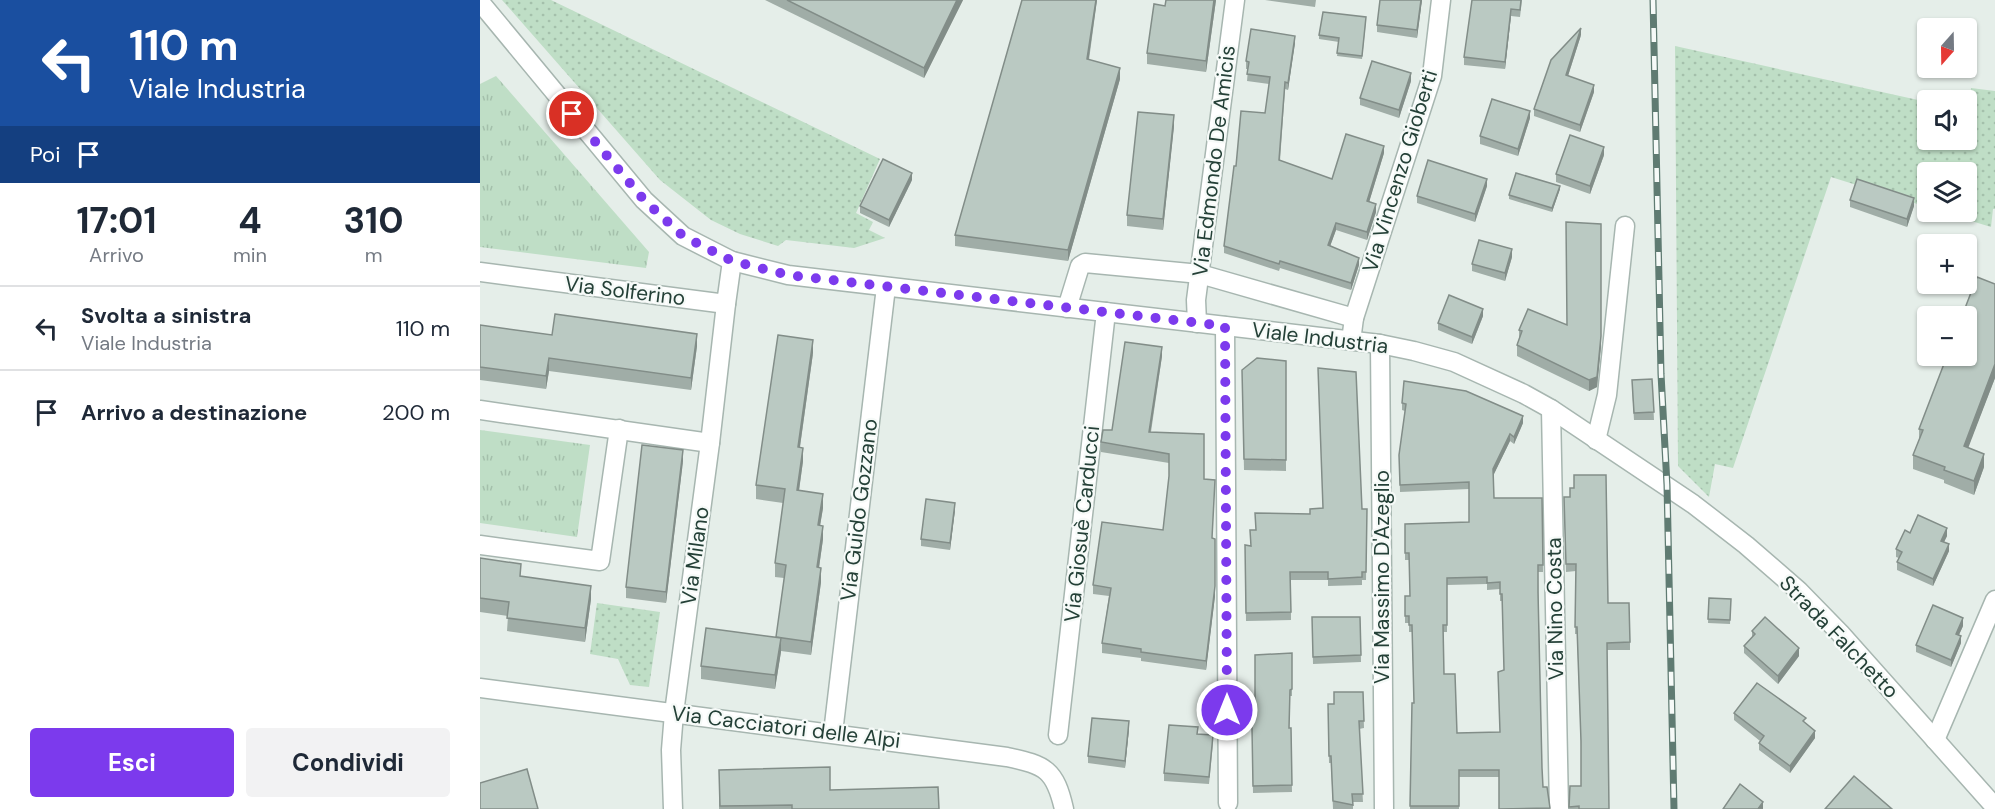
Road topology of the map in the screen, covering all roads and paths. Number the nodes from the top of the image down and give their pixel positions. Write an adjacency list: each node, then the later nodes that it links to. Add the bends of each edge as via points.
1 (1235, 0): 7 (street, Via Edmondo De Amicis)
2 (1441, 0): 12 (street, Via Vincenzo Gioberti, via 1432,76)
3 (480, 3): 5 (street, Viale Industria, via 644,200 683,236)
4 (1624, 226): 20 (street, via 1607,394)
5 (732, 261): 8 (street, Viale Industria, via 788,275); 9 (street)
6 (480, 272): 9 (street, Via Solferino)
7 (1200, 273): 10 (street, via 1085,263 1080,266); 12 (street); 13 (street, Via Edmondo De Amicis)
8 (886, 286): 10 (street, Viale Industria); 27 (street, Via Guido Gozzano)
9 (726, 304): 21 (street, Via Milano)
10 (1066, 308): 11 (street, Viale Industria)
11 (1106, 312): 13 (street, Viale Industria); 28 (street, Via Giosuè Carducci)
12 (1354, 318): 15 (street, Via Vincenzo Gioberti)
13 (1197, 323): 14 (street, Viale Industria)
14 (1225, 326): 15 (street, Viale Industria); 30 (street)
15 (1351, 341): 16 (street, Viale Industria)
16 (1380, 344): 17 (street, Viale Industria, via 1454,362); 34 (street, Via Massimo D'Azeglio)
17 (1551, 409): 20 (street, Viale Industria); 35 (street, Via Nino Costa)
18 (480, 410): 19 (street)
19 (619, 429): 21 (street); 23 (street, via 600,561)
20 (1596, 440): 22 (street, Viale Industria)
21 (710, 443): 26 (street, Via Milano)
22 (1667, 485): 29 (street, Strada Falchetto, via 1799,591)
23 (480, 545)
24 (1995, 600): 29 (street)
25 (480, 688): 26 (street, Via Cacciatori delle Alpi)
26 (674, 713): 27 (street, Via Cacciatori delle Alpi); 32 (street, Via Milano)
27 (833, 733): 33 (street, Via Cacciatori delle Alpi, via 1033,762 1055,781)
28 (1059, 735)
29 (1935, 740): 31 (street, Strada Falchetto)
30 (1228, 803)
31 (1995, 807)
32 (673, 809)
33 (1064, 809)
34 (1384, 809)
35 (1559, 809)

